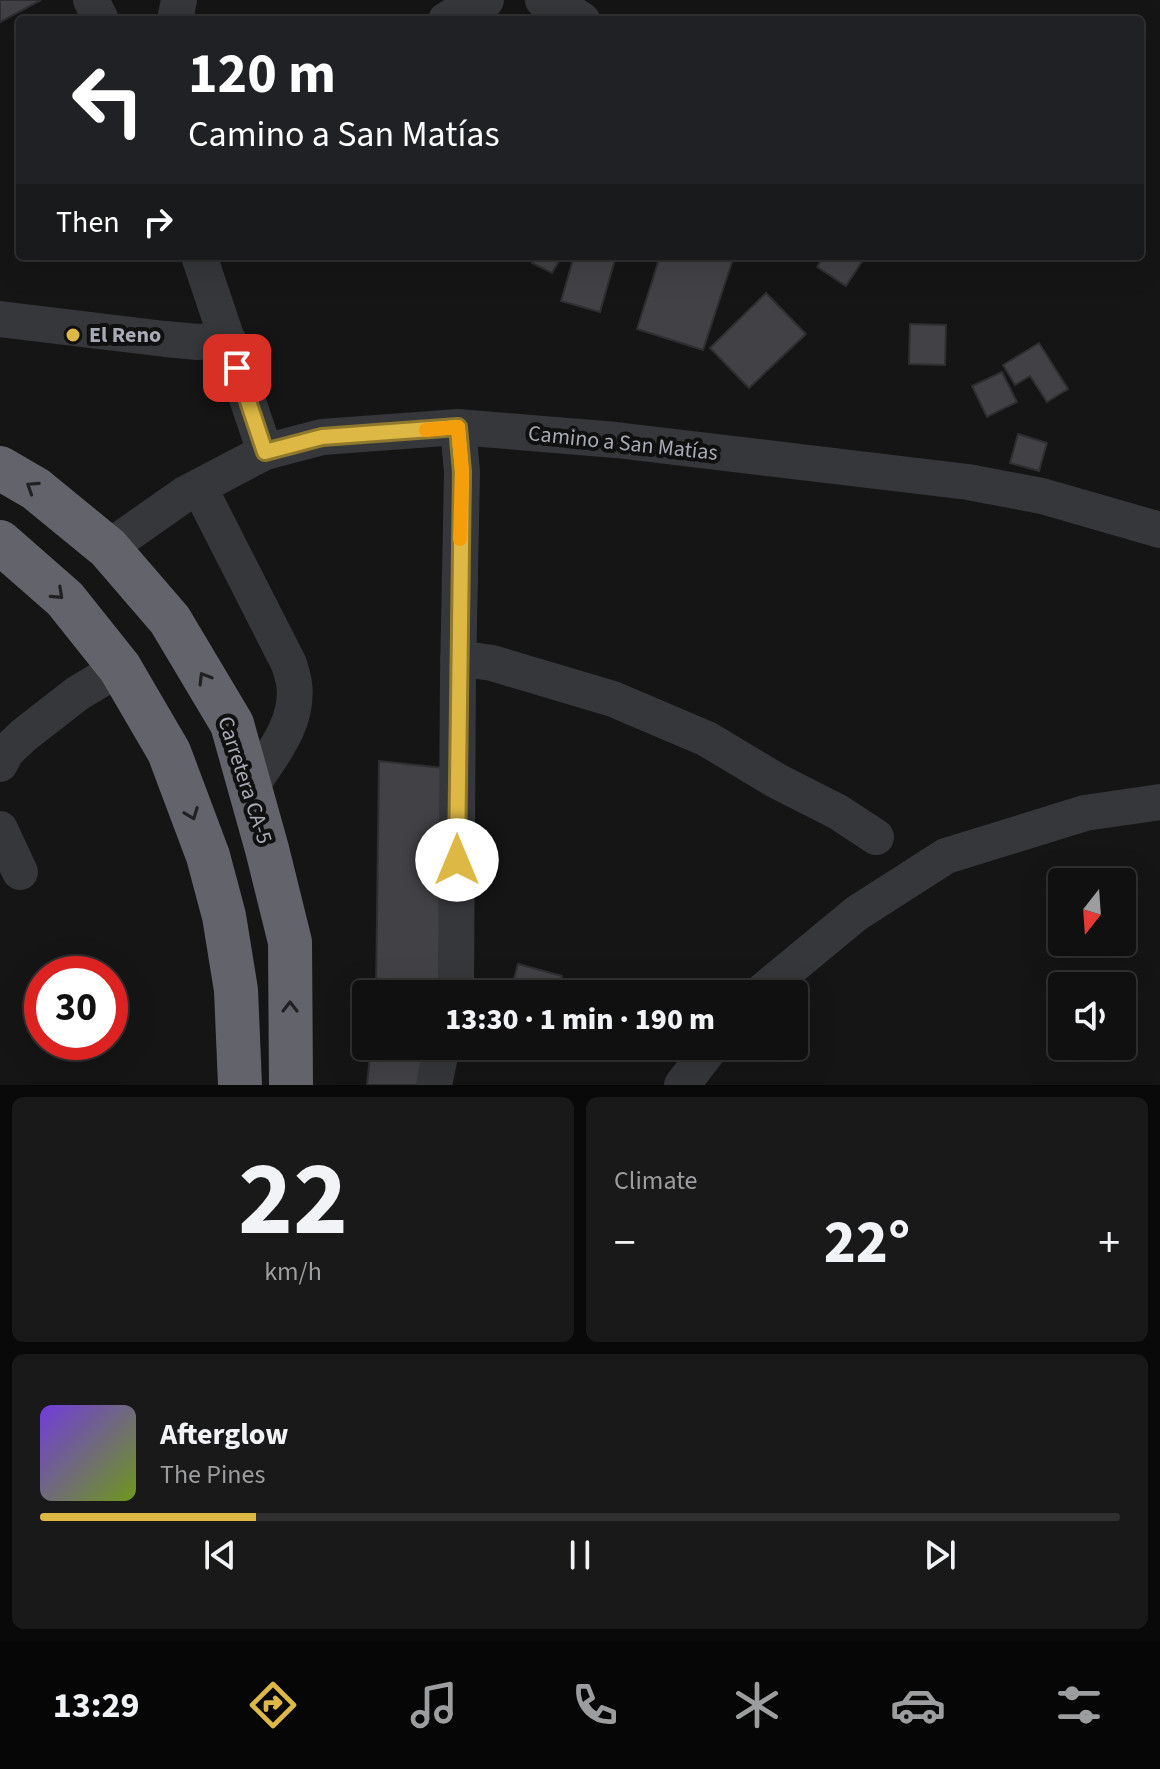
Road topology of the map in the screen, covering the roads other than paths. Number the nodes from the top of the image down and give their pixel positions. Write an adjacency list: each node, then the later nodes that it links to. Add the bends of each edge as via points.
1 (486, 0): 3 (street)
2 (543, 0): 4 (street)
3 (453, 16)
4 (576, 16)
5 (200, 260): 7 (street)
6 (0, 319): 7 (street, via 165,339)
7 (228, 340): 9 (street)
8 (458, 427): 9 (street, Camino a San Matías, via 322,437); 12 (street, Camino a San Matías, via 616,440 968,482 1042,496); 15 (street)
9 (265, 452): 11 (street, Camino a San Matías)
10 (0, 468): 14 (highway, Carretera CA-5, one-way to 10, via 36,489)
11 (199, 487): 14 (street, Camino a San Matías); 18 (street, via 295,685 286,732)
12 (1160, 530)
13 (0, 542): 16 (highway, one-way to 16, via 65,599)
14 (108, 548): 18 (highway, Carretera CA-5, one-way to 14, via 232,724 170,620)
15 (458, 658): 21 (street, via 492,663 640,710 707,739); 23 (street)
16 (120, 668): 17 (street, via 24,735); 27 (highway, one-way to 27, via 169,752 208,856 236,990)
17 (0, 764)
18 (250, 788): 28 (highway, Carretera CA-5, one-way to 18, via 290,942)
19 (1160, 802): 24 (street, via 1085,813 946,856 857,913)
20 (0, 829): 22 (street)
21 (876, 837)
22 (20, 872)
23 (456, 980)
24 (776, 980)
25 (439, 1060): 29 (street)
26 (701, 1060): 30 (street)
27 (240, 1085)
28 (291, 1085)
29 (434, 1085)
30 (682, 1085)

